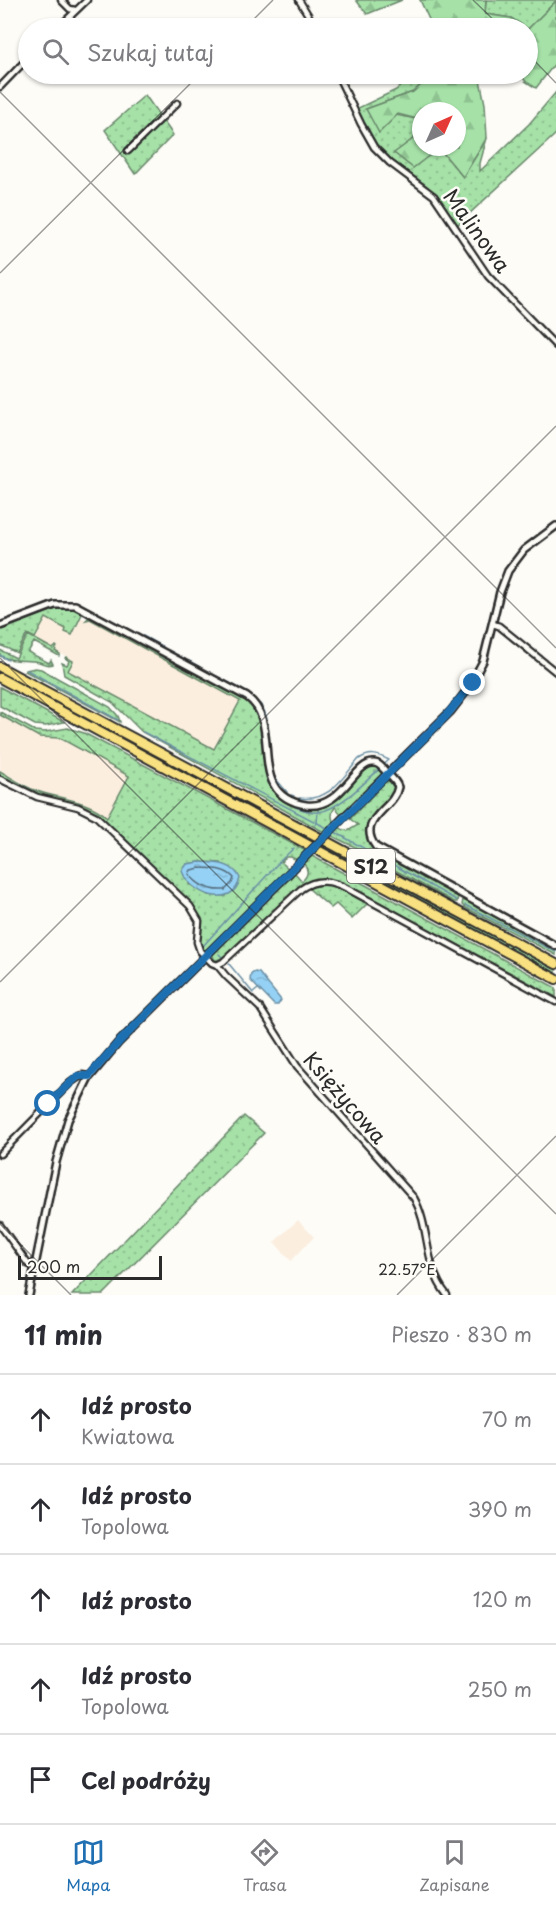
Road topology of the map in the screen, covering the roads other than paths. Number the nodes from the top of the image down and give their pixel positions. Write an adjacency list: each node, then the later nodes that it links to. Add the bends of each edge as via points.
1 (61, 0): 4 (street)
2 (87, 0): 4 (street)
3 (299, 0): 6 (street)
4 (75, 10): 5 (street)
5 (67, 18)
6 (310, 18)
7 (18, 68): 9 (street)
8 (342, 84): 12 (street, Malinowa, via 374,147 434,196 488,276)
9 (0, 87)
10 (177, 103): 11 (street)
11 (128, 151)
12 (556, 346)
13 (556, 526): 14 (street, via 510,567)
14 (493, 624): 17 (street); 19 (street, via 482,665 468,689)
15 (0, 626): 19 (street, via 55,605 75,605 247,697 257,706 263,720 271,779 283,795 297,802 327,802 371,763 379,764)
16 (0, 667): 24 (highway, S12)
17 (556, 672)
18 (0, 678): 25 (highway, S12)
19 (388, 774): 21 (street, via 398,791 371,825 376,847); 22 (street, bridge)
20 (0, 779): 22 (street, via 37,797 78,807 96,816 193,910 199,921 197,946)
21 (556, 946)
22 (206, 956): 23 (street, Księżycowa); 27 (street)
23 (217, 964): 26 (street, via 301,889 325,881 348,889); 32 (street, Księżycowa, via 264,1014 307,1078 411,1194 419,1208 434,1275)
24 (556, 964)
25 (556, 979)
26 (556, 1002)
27 (89, 1076): 28 (street, via 82,1075 70,1083); 30 (street, via 62,1139)
28 (0, 1154)
29 (0, 1225): 30 (street, via 28,1264)
30 (35, 1267): 31 (street)
31 (29, 1295)
32 (447, 1295)

